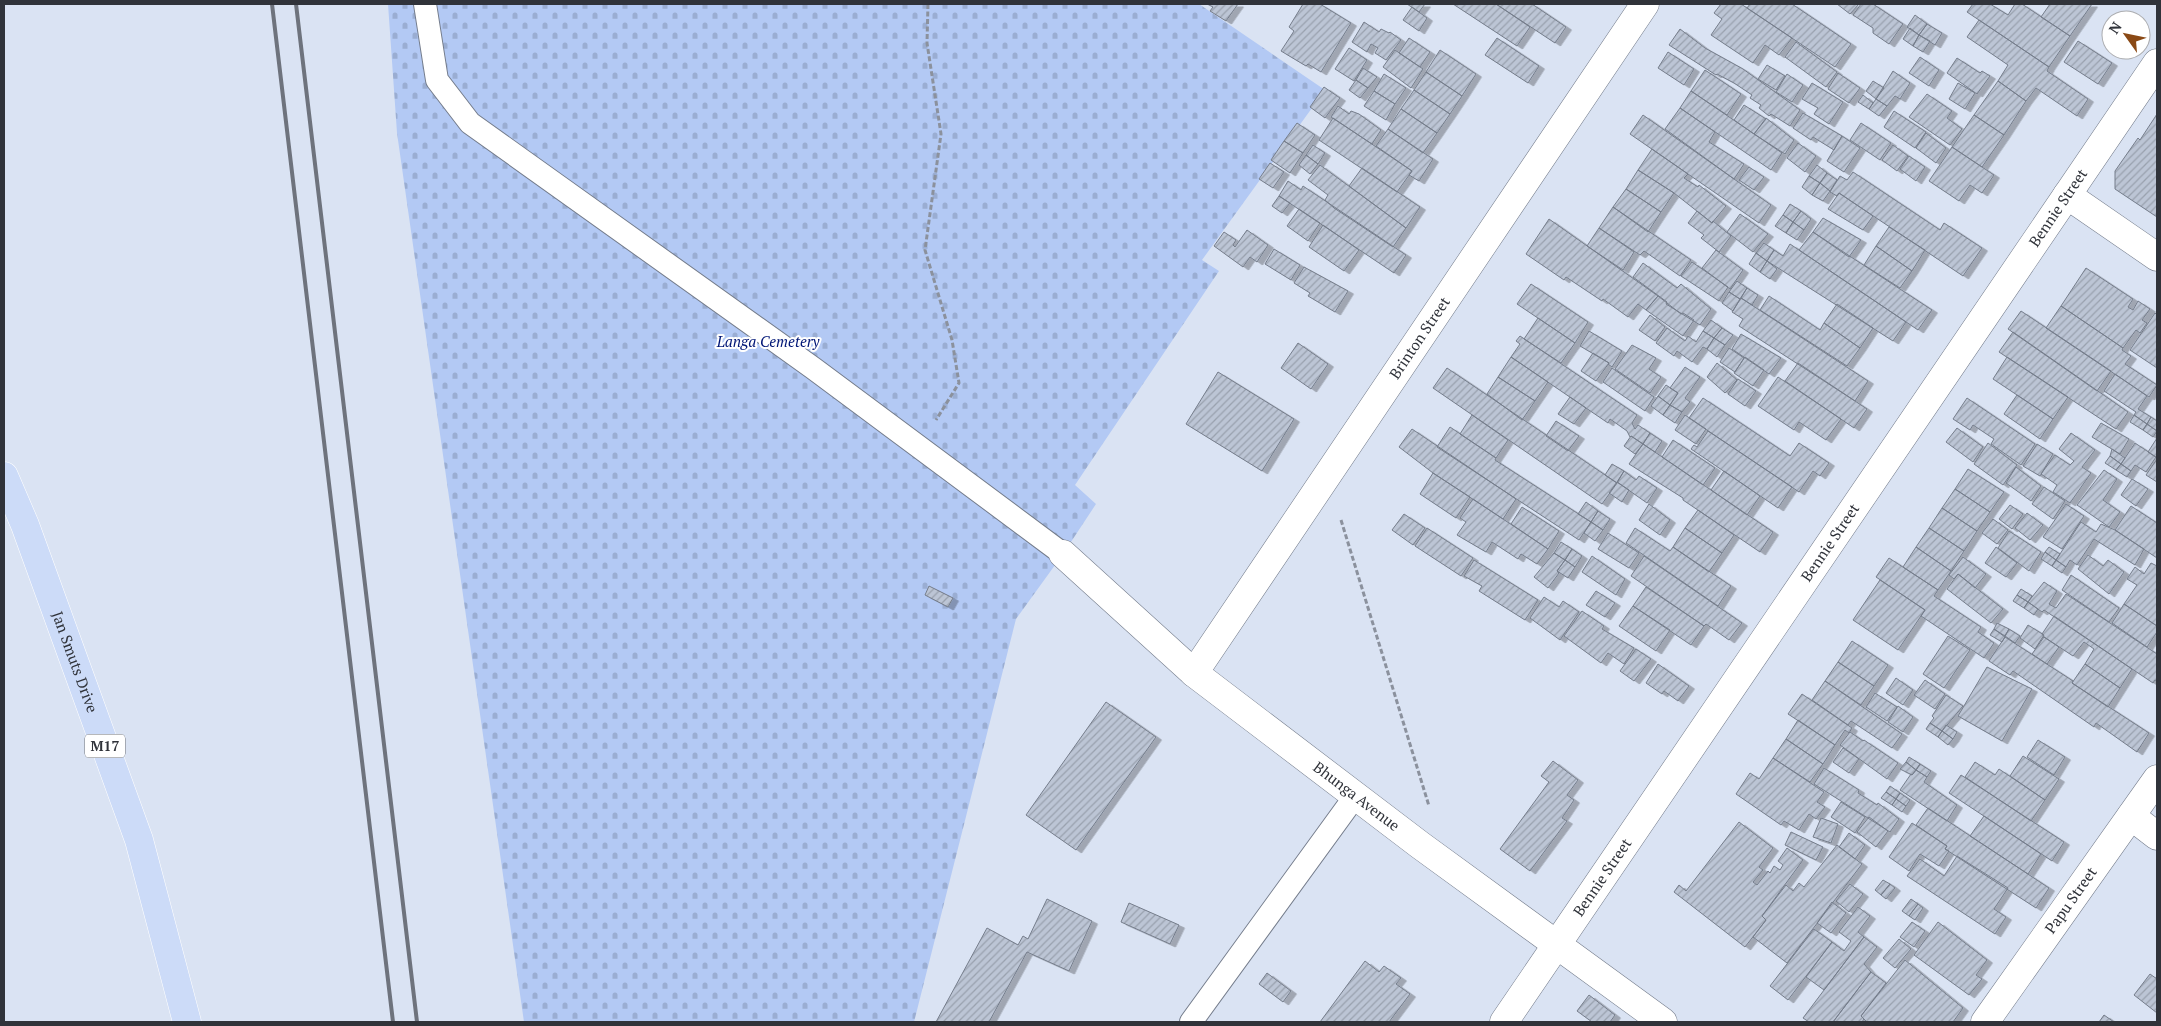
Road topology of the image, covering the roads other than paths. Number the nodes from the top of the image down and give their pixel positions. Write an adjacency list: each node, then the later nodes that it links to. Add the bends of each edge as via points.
1 (425, 4): 7 (lane, via 437,80 470,123 813,368)
2 (1645, 4): 8 (street, Brinton Street)
3 (2157, 63): 4 (street, Bennie Street)
4 (2067, 196): 5 (street); 13 (street, Bennie Street)
5 (2157, 257)
6 (4, 476): 14 (main road, Jan Smuts Drive / M17, via 25,525 139,840)
7 (1063, 554): 8 (street, Bhunga Avenue)
8 (1194, 672): 10 (street, Bhunga Avenue)
9 (2157, 779): 11 (street, Papu Street)
10 (1356, 795): 13 (street, Bhunga Avenue); 15 (lane)
11 (2131, 816): 12 (street); 18 (street, Papu Street)
12 (2157, 836)
13 (1556, 945): 16 (street, Bennie Street); 17 (street, Bhunga Avenue)
14 (187, 1022)
15 (1192, 1022)
16 (1504, 1022)
17 (1663, 1022)
18 (1985, 1022)

